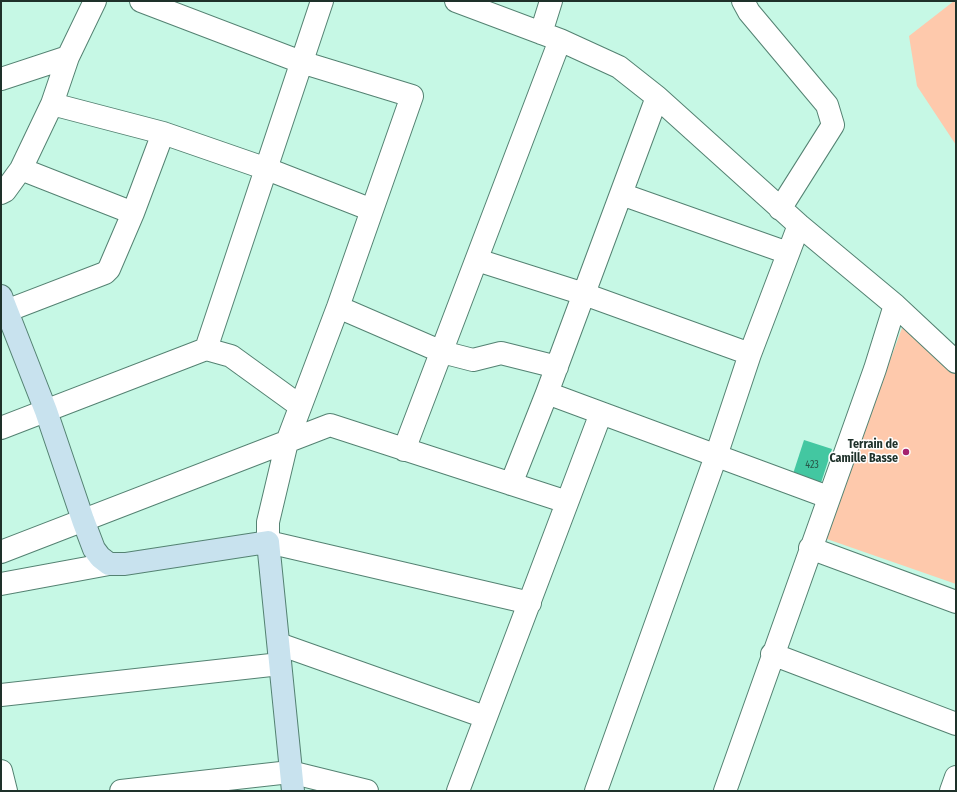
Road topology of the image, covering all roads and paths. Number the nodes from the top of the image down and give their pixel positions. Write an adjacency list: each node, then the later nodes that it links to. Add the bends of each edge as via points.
1 (95, 1): 8 (street)
2 (141, 1): 9 (street)
3 (322, 1): 9 (street)
4 (456, 1): 7 (street)
5 (551, 1): 7 (street)
6 (743, 1): 18 (street, via 749,12 827,105 833,125)
7 (551, 37): 11 (street, via 619,67); 23 (street)
8 (68, 57): 10 (street); 12 (street)
9 (301, 62): 15 (street); 19 (street, via 412,96)
10 (1, 79)
11 (657, 97): 17 (street); 18 (street)
12 (52, 104): 13 (street); 14 (street)
13 (163, 133): 15 (street); 20 (street)
14 (21, 169): 16 (street, via 5,192); 20 (street)
15 (267, 169): 19 (street); 28 (street)
16 (1, 193)
17 (621, 194): 22 (street); 24 (street)
18 (780, 208): 21 (street)
19 (372, 210): 27 (street)
20 (133, 213): 26 (street, via 114,261 105,273)
21 (799, 225): 22 (street); 25 (street)
22 (788, 253): 30 (street)
23 (477, 260): 24 (street); 29 (street)
24 (584, 294): 30 (street); 32 (street)
25 (895, 305): 31 (street); 42 (street)
26 (3, 306): 35 (street)
27 (338, 307): 29 (street); 34 (street)
28 (206, 349): 34 (street, via 232,356); 35 (street)
29 (442, 352): 32 (street, via 473,360 502,353); 39 (street)
30 (750, 354): 40 (street)
31 (956, 362)
32 (557, 367): 33 (street)
33 (547, 393): 36 (street); 41 (street)
34 (300, 406): 38 (street)
35 (46, 411): 37 (street); 44 (street)
36 (601, 413): 40 (street); 43 (street)
37 (1, 428)
38 (287, 442): 39 (street, via 330,425); 44 (street); 45 (street, via 268,522)
39 (404, 450): 41 (street)
40 (716, 456): 42 (street); 65 (street)
41 (511, 484): 43 (street)
42 (828, 498): 46 (street)
43 (567, 502): 51 (street)
44 (83, 520): 47 (street); 48 (street, via 94,549)
45 (268, 542): 48 (street, via 142,562); 51 (street); 52 (street)
46 (810, 548): 50 (street); 53 (street)
47 (1, 552)
48 (109, 564): 49 (street)
49 (1, 584)
50 (956, 602)
51 (530, 603): 55 (street)
52 (279, 654): 54 (street); 55 (street); 59 (street)
53 (772, 654): 56 (street); 66 (street)
54 (1, 695)
55 (485, 717): 64 (street)
56 (956, 724)
57 (1, 771): 61 (street)
58 (956, 777): 67 (street)
59 (291, 782): 60 (street); 63 (street)
60 (174, 788): 62 (street)
61 (6, 791)
62 (121, 791)
63 (367, 791)
64 (458, 791)
65 (596, 791)
66 (725, 791)
67 (951, 791)

